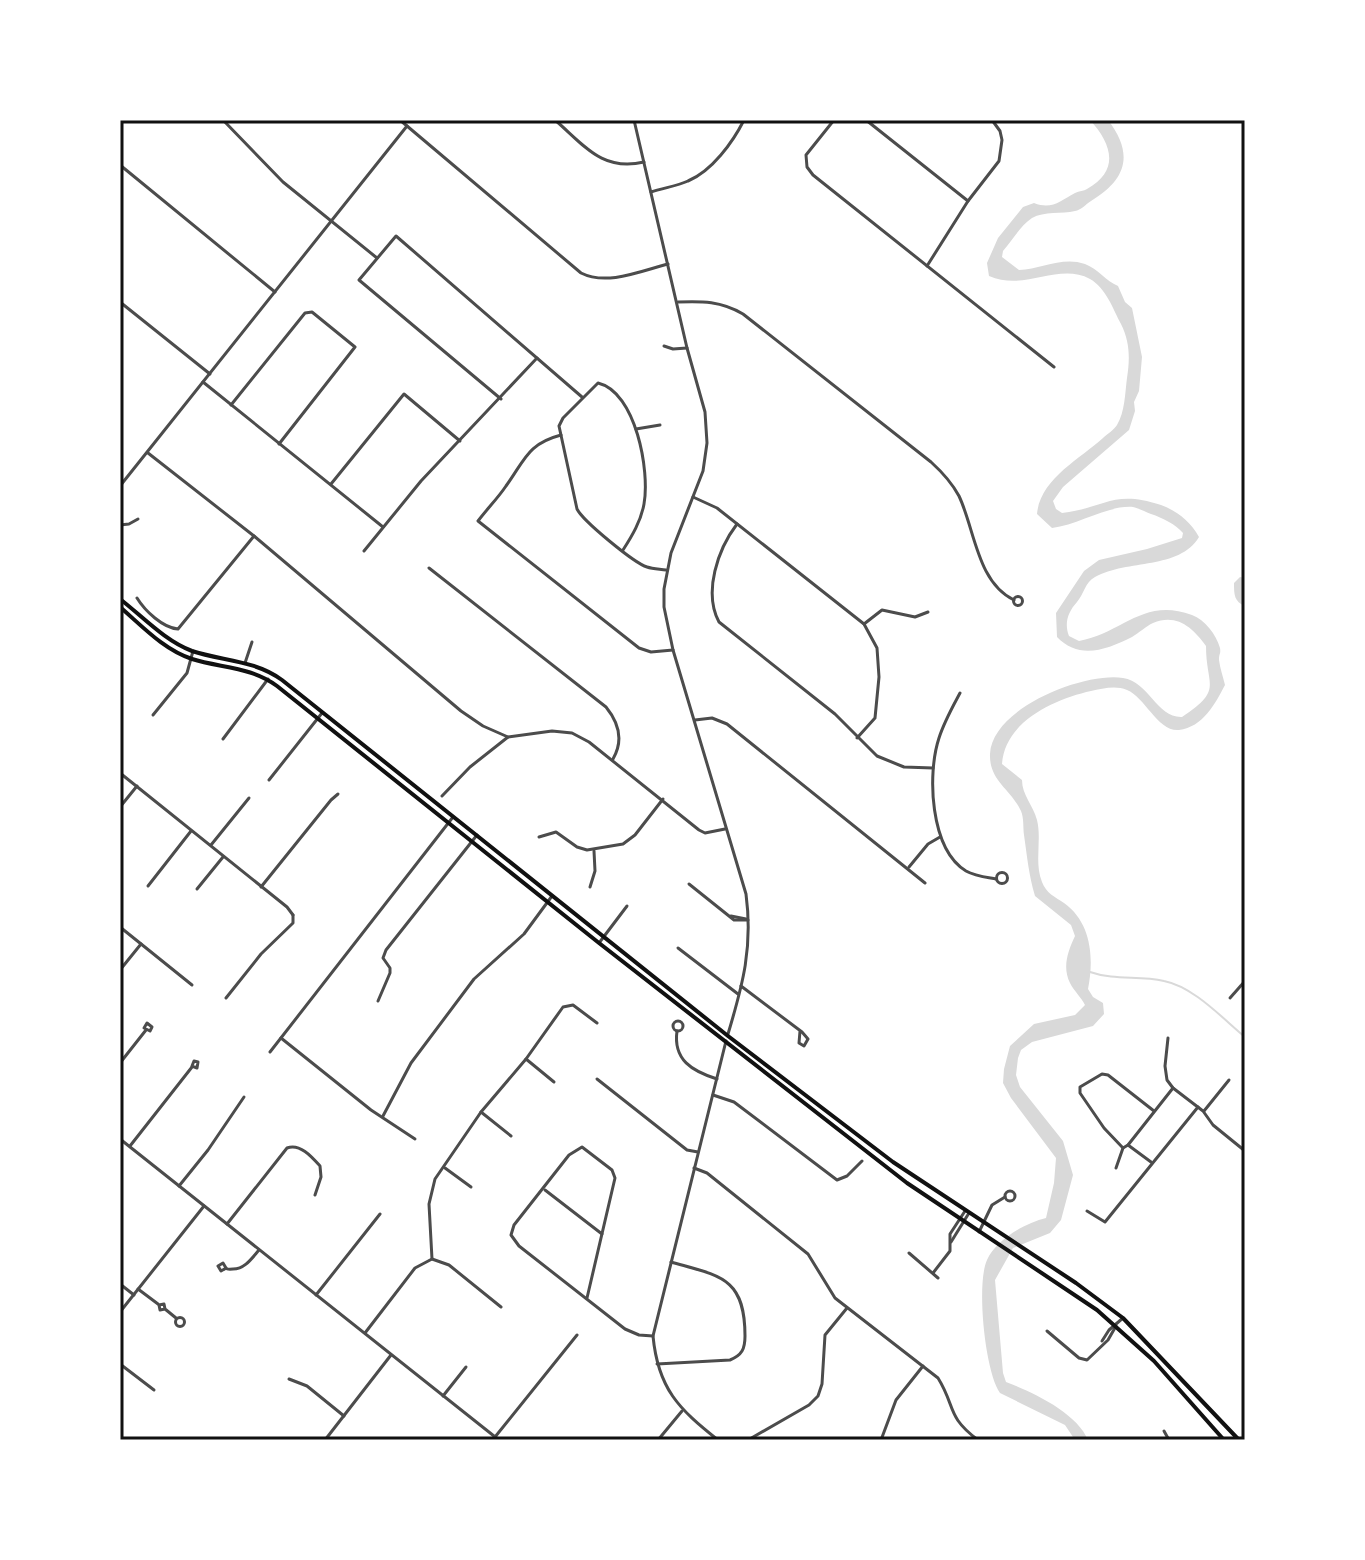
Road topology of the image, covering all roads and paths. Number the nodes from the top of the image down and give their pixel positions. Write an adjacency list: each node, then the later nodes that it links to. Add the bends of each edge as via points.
1 (223, 120): 14 (street, via 283,182)
2 (400, 120): 9 (street)
3 (555, 120): 10 (street, via 608,162)
4 (634, 120): 10 (street)
5 (744, 120): 12 (street, via 704,171)
6 (834, 120): 17 (street, via 806,155 807,167)
7 (866, 120): 13 (street)
8 (992, 120): 13 (street, via 1002,140 999,161)
9 (407, 126): 14 (street); 16 (street, via 581,273 606,279)
10 (644, 162): 12 (street)
11 (120, 166): 18 (street)
12 (651, 192): 16 (street)
13 (968, 201): 17 (street)
14 (333, 220): 15 (street); 18 (street)
15 (377, 258): 23 (street, via 396,236); 28 (street, via 359,280)
16 (668, 264): 20 (street)
17 (927, 266): 24 (street)
18 (275, 292): 25 (street)
19 (120, 302): 25 (street)
20 (678, 302): 22 (street); 50 (street, via 716,302 743,314 931,462 958,496 992,581)
21 (664, 346): 22 (street)
22 (687, 348): 38 (street, via 705,412 707,443)
23 (537, 358): 27 (street); 28 (street)
24 (1054, 367)
25 (210, 374): 26 (street)
26 (203, 382): 29 (street); 35 (street)
27 (582, 397): 31 (street, via 598,383 609,387 627,406); 32 (street, via 560,421)
28 (501, 399): 33 (street)
29 (231, 405): 34 (street); 34 (street, via 305,313 312,312 338,333 354,351)
30 (660, 425): 31 (street)
31 (635, 430): 44 (street, via 646,486 640,516)
32 (561, 435): 44 (street, via 579,514); 56 (street, via 535,445 478,521 639,648)
33 (460, 441): 36 (street, via 404,394); 42 (street)
34 (279, 444): 36 (street)
35 (147, 452): 37 (street); 43 (street)
36 (330, 485): 42 (street)
37 (120, 486)
38 (693, 497): 40 (street); 47 (street)
39 (138, 519): 41 (street)
40 (737, 524): 54 (street); 69 (street, via 721,552 713,585 715,615)
41 (120, 525)
42 (383, 527): 45 (street)
43 (254, 536): 48 (street, via 178,629 169,629); 68 (street, via 461,711)
44 (623, 550): 47 (street, via 648,567)
45 (364, 551)
46 (429, 568): 73 (street, via 606,707 619,733)
47 (666, 570): 56 (street, via 664,607)
48 (137, 598)
49 (120, 599): 51 (main road)
50 (1014, 600)
51 (127, 604): 52 (street); 57 (main road)
52 (121, 610): 58 (main road)
53 (928, 612): 54 (street, via 915,617 882,610)
54 (864, 624): 69 (street, via 877,648 879,677 875,718)
55 (252, 642): 59 (street)
56 (673, 650): 67 (street)
57 (193, 651): 58 (street); 59 (main road)
58 (192, 659): 60 (main road); 65 (street)
59 (245, 663): 61 (main road)
60 (268, 679): 62 (main road); 70 (street)
61 (282, 680): 62 (main road); 64 (main road)
62 (277, 686): 66 (main road)
63 (960, 693): 74 (street, via 938,741)
64 (322, 713): 66 (street); 71 (main road)
65 (153, 715)
66 (318, 718): 72 (main road); 77 (street)
67 (695, 720): 87 (street); 97 (street, via 712,718 727,724)
68 (508, 737): 73 (street, via 572,733); 81 (street)
69 (857, 738): 74 (street, via 893,764)
70 (223, 739)
71 (358, 741): 72 (main road); 76 (main road)
72 (353, 747): 78 (main road)
73 (613, 759): 83 (street)
74 (933, 768): 91 (street)
75 (120, 773): 79 (street)
76 (400, 774): 78 (main road); 85 (main road)
77 (269, 780)
78 (395, 780): 86 (main road)
79 (137, 786): 84 (street); 88 (street)
80 (338, 794): 103 (street)
81 (442, 796)
82 (249, 798): 93 (street)
83 (663, 799): 87 (street, via 705,833); 94 (street, via 629,841)
84 (120, 807)
85 (453, 817): 86 (street); 89 (main road)
86 (448, 823): 92 (main road); 128 (street)
87 (725, 829): 109 (street)
88 (191, 831): 93 (street); 102 (street)
89 (477, 835): 92 (street); 96 (main road)
90 (539, 837): 94 (street, via 556,832 577,847)
91 (940, 837): 97 (street); 99 (street, via 964,870)
92 (471, 842): 98 (main road); 122 (street, via 386,950 383,958 390,973)
93 (210, 846): 95 (street)
94 (594, 851): 104 (street)
95 (223, 857): 103 (street); 105 (street)
96 (516, 866): 98 (main road); 106 (main road)
97 (908, 868): 100 (street)
98 (511, 872): 107 (main road)
99 (996, 879)
100 (925, 883)
101 (689, 884): 109 (street, via 734,920)
102 (148, 886)
103 (261, 887): 120 (street, via 293,915 293,923)
104 (590, 887)
105 (197, 889)
106 (552, 896): 107 (street); 111 (main road)
107 (548, 901): 112 (main road); 148 (street, via 524,934 465,991 411,1063)
108 (627, 906): 111 (street)
109 (749, 920): 118 (street)
110 (120, 927): 113 (street)
111 (604, 937): 112 (street); 127 (main road)
112 (599, 943): 130 (main road)
113 (141, 944): 115 (street); 117 (street)
114 (678, 948): 119 (street)
115 (120, 970)
116 (1245, 981): 121 (street)
117 (192, 985)
118 (741, 986): 119 (street); 126 (street)
119 (739, 995): 127 (street)
120 (226, 998)
121 (1230, 998)
122 (378, 1001)
123 (597, 1023): 132 (street, via 568,1004)
124 (146, 1030): 133 (street)
125 (677, 1031): 136 (street, via 682,1060)
126 (800, 1031)
127 (728, 1036): 130 (street); 142 (main road)
128 (281, 1038): 131 (street); 148 (street)
129 (1168, 1038): 139 (street, via 1165,1066)
130 (726, 1043): 136 (street); 143 (main road)
131 (270, 1052)
132 (526, 1059): 138 (street); 147 (street)
133 (120, 1063)
134 (192, 1067): 155 (street)
135 (597, 1079): 158 (street, via 687,1150)
136 (717, 1079): 140 (street)
137 (1229, 1080): 146 (street)
138 (554, 1082)
139 (1173, 1088): 144 (street); 145 (street)
140 (713, 1095): 158 (street); 159 (street, via 734,1102 837,1180)
141 (244, 1097): 164 (street)
142 (814, 1100): 143 (main road); 149 (main road)
143 (809, 1107): 151 (main road)
144 (1198, 1107): 146 (street); 160 (street)
145 (1154, 1111): 154 (street); 156 (street, via 1108,1075 1080,1087 1104,1128)
146 (1203, 1111): 157 (street)
147 (481, 1112): 150 (street); 161 (street)
148 (383, 1116): 153 (street)
149 (853, 1131): 151 (main road); 167 (main road)
150 (511, 1136)
151 (848, 1137): 169 (main road)
152 (120, 1139): 155 (street)
153 (415, 1139)
154 (1128, 1145): 156 (street); 160 (street)
155 (130, 1147): 164 (street)
156 (1123, 1148): 163 (street)
157 (1245, 1151)
158 (698, 1152): 162 (street)
159 (862, 1161)
160 (1151, 1162): 172 (street, via 1105,1222)
161 (444, 1167): 165 (street); 182 (street, via 430,1193)
162 (694, 1168): 183 (street); 195 (street, via 808,1254 827,1288)
163 (1116, 1168)
164 (179, 1186): 171 (street)
165 (471, 1187)
166 (543, 1189): 179 (street); 179 (street, via 573,1151 586,1149 615,1178); 193 (street, via 511,1235)
167 (931, 1189): 169 (main road); 173 (main road)
168 (315, 1195): 177 (street, via 320,1166 291,1146)
169 (926, 1196): 175 (main road)
170 (1005, 1197): 176 (street, via 992,1205)
171 (204, 1206): 177 (street); 189 (street)
172 (1087, 1211)
173 (967, 1212): 175 (street); 176 (main road)
174 (380, 1214): 192 (street)
175 (962, 1220): 178 (main road); 185 (street, via 950,1251)
176 (984, 1223): 178 (street); 186 (main road)
177 (227, 1224): 180 (street)
178 (979, 1232): 190 (main road)
179 (602, 1234): 193 (street)
180 (259, 1250): 184 (street, via 242,1267); 192 (street)
181 (909, 1253): 185 (street)
182 (432, 1259): 194 (street, via 449,1265); 201 (street, via 415,1268)
183 (671, 1262): 203 (street); 206 (street, via 716,1274 730,1286 743,1306 745,1346 730,1360)
184 (226, 1268)
185 (933, 1273): 187 (street)
186 (1067, 1277): 190 (main road); 198 (main road)
187 (938, 1278)
188 (120, 1284): 191 (street)
189 (138, 1289): 191 (street); 197 (street)
190 (1066, 1290): 199 (main road)
191 (134, 1295): 196 (street)
192 (316, 1295): 201 (street)
193 (587, 1298): 203 (street, via 631,1333)
194 (501, 1307)
195 (847, 1308): 207 (street); 221 (street, via 825,1335 818,1396)
196 (120, 1312)
197 (176, 1318)
198 (1123, 1318): 199 (street); 212 (main road)
199 (1116, 1326): 200 (street, via 1087,1360); 213 (main road)
200 (1047, 1331)
201 (365, 1333): 204 (street)
202 (577, 1335): 217 (street)
203 (653, 1336): 206 (street)
204 (391, 1355): 211 (street); 215 (street)
205 (120, 1364): 210 (street)
206 (657, 1364): 214 (street)
207 (923, 1366): 222 (street, via 896,1400); 223 (street, via 947,1392 957,1422)
208 (466, 1367): 211 (street)
209 (289, 1379): 215 (street, via 307,1386)
210 (154, 1390)
211 (443, 1396): 217 (street)
212 (1203, 1401): 213 (main road); 226 (main road)
213 (1195, 1408): 225 (main road)
214 (682, 1411): 218 (street); 220 (street)
215 (344, 1416): 219 (street)
216 (1164, 1431): 224 (street)
217 (497, 1439)
218 (715, 1439)
219 (325, 1440)
220 (658, 1440)
221 (748, 1440)
222 (881, 1440)
223 (978, 1440)
224 (1169, 1440)
225 (1224, 1440)
226 (1239, 1440)

